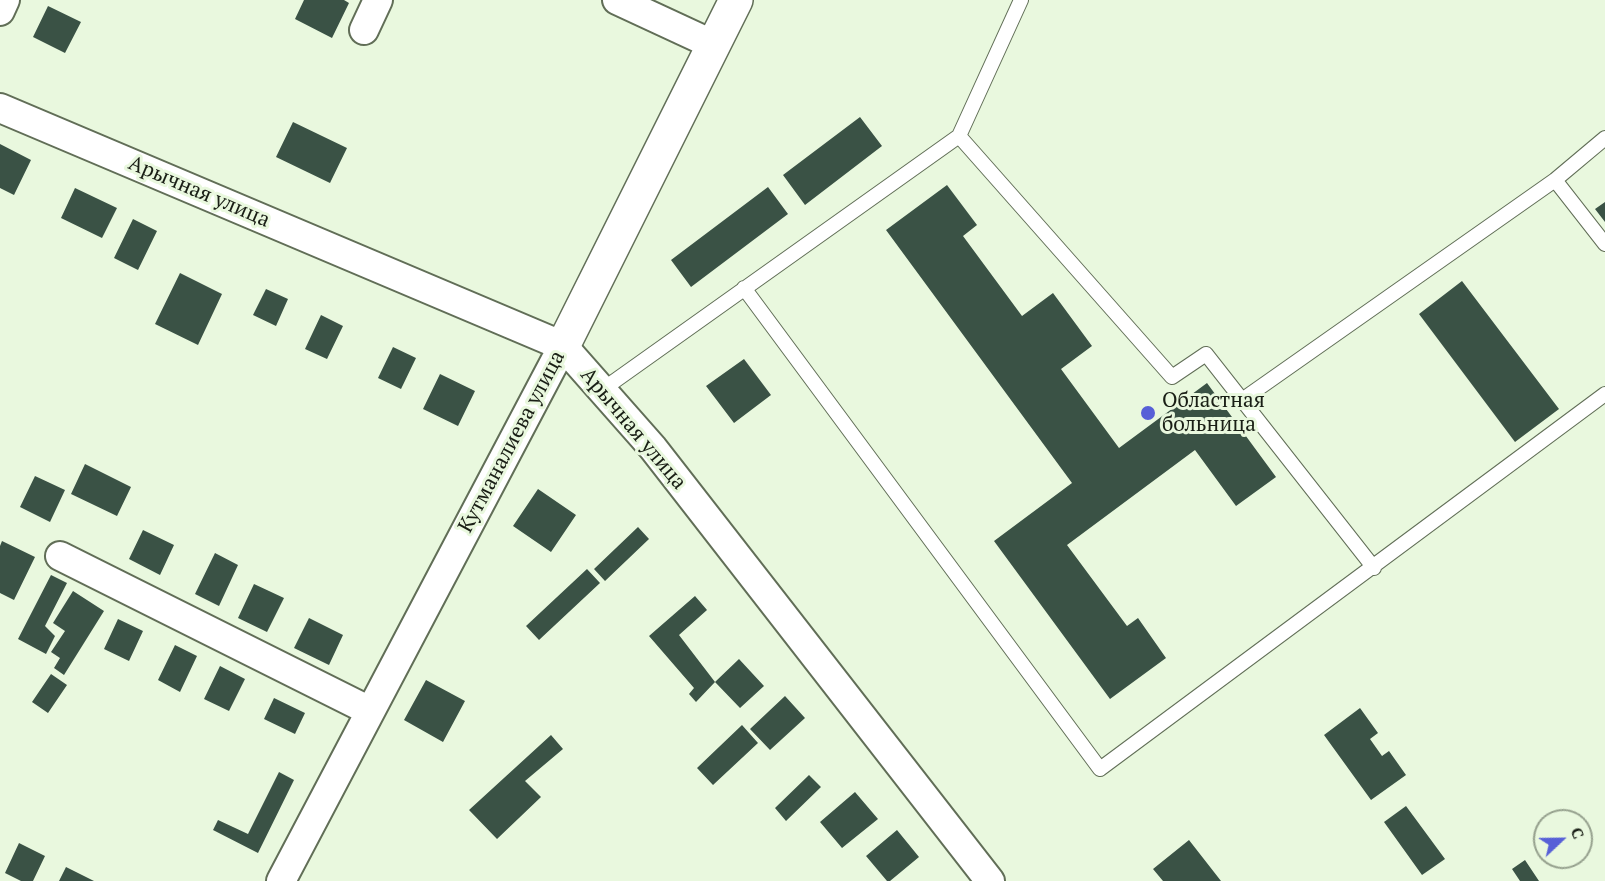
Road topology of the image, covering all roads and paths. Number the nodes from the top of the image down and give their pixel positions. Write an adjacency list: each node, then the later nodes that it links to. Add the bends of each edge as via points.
1 (5, 0): 6 (street)
2 (378, 0): 7 (street)
3 (617, 0): 8 (street)
4 (736, 0): 8 (street, Кутманалиева улица)
5 (1021, 0): 10 (lane)
6 (0, 11)
7 (364, 30)
8 (714, 45): 15 (street, Кутманалиева улица)
9 (0, 108): 15 (street, Арычная улица)
10 (959, 136): 14 (lane); 18 (lane, via 1172,377 1206,354)
11 (1605, 138): 12 (lane)
12 (1555, 180): 13 (lane); 18 (lane)
13 (1605, 244)
14 (744, 288): 16 (lane); 20 (lane, via 1100,770)
15 (563, 346): 16 (street, Арычная улица); 21 (street, Кутманалиева улица)
16 (602, 390): 23 (street, Арычная улица, via 653,448)
17 (1605, 394): 20 (lane)
18 (1242, 400): 20 (lane)
19 (60, 556): 21 (street)
20 (1374, 568)
21 (370, 711): 22 (street, Кутманалиева улица)
22 (281, 881)
23 (990, 881)

